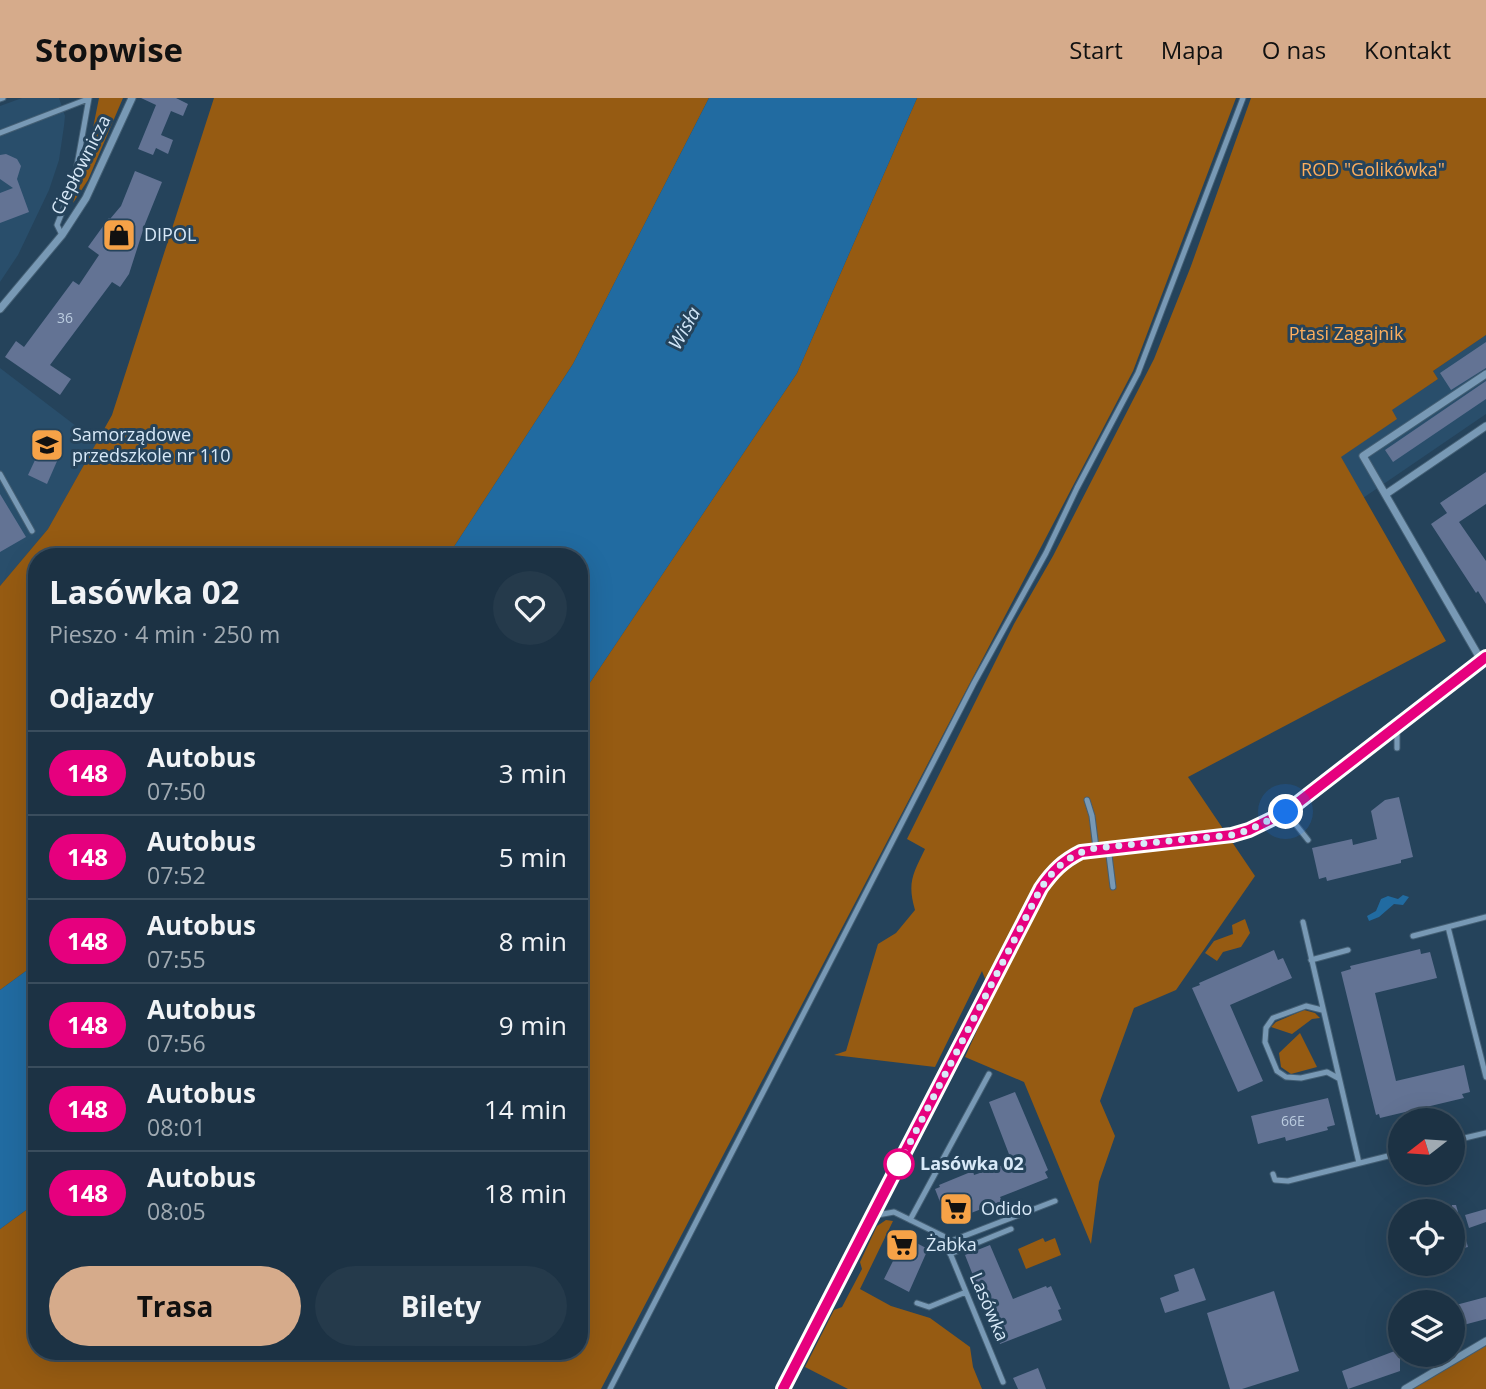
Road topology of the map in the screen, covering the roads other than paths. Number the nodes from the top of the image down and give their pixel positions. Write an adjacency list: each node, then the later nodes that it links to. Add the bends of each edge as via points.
1 (132, 98): 5 (street, Ciepłownicza, via 86,198)
2 (1243, 98): 46 (lane, via 1138,373)
3 (89, 99): 4 (lane); 5 (lane, via 74,182 57,225)
4 (0, 133)
5 (62, 235): 6 (street, Ciepłownicza)
6 (0, 309)
7 (1486, 374): 10 (street, via 1363,456)
8 (1486, 426): 10 (street)
9 (0, 474): 11 (lane)
10 (1385, 494): 12 (street)
11 (32, 531)
12 (1484, 658): 13 (street)
13 (1397, 727): 14 (lane); 16 (street)
14 (1396, 748)
15 (1087, 800): 19 (lane)
16 (1286, 812): 17 (lane); 18 (street, via 1232,835)
17 (1308, 840)
18 (1108, 847): 19 (street); 20 (lane)
19 (1096, 848): 37 (street, via 1062,862 1041,888)
20 (1113, 887)
21 (1486, 918): 23 (lane)
22 (1303, 922): 26 (lane)
23 (1448, 927): 24 (lane); 29 (lane)
24 (1413, 936)
25 (1348, 950): 26 (lane)
26 (1311, 960): 27 (lane)
27 (1322, 1010): 30 (lane); 30 (lane, via 1306,1006 1273,1018 1265,1042 1277,1071 1286,1077 1327,1072)
28 (989, 1074): 38 (lane)
29 (1486, 1077)
30 (1338, 1078): 34 (lane)
31 (1486, 1133): 32 (lane)
32 (1465, 1138)
33 (1388, 1156): 34 (lane)
34 (1359, 1163): 35 (lane, via 1279,1182)
35 (1273, 1174)
36 (1055, 1201): 40 (lane)
37 (872, 1216): 38 (lane, via 894,1212); 47 (street)
38 (910, 1220): 40 (lane, via 943,1236)
39 (1011, 1229): 41 (lane)
40 (946, 1243): 41 (lane, Lasówka)
41 (950, 1254): 42 (lane, Lasówka)
42 (966, 1292): 43 (lane, via 929,1307); 45 (lane, Lasówka)
43 (917, 1303)
44 (1486, 1341): 48 (street)
45 (1003, 1382)
46 (610, 1389)
47 (783, 1389)
48 (1405, 1389)

